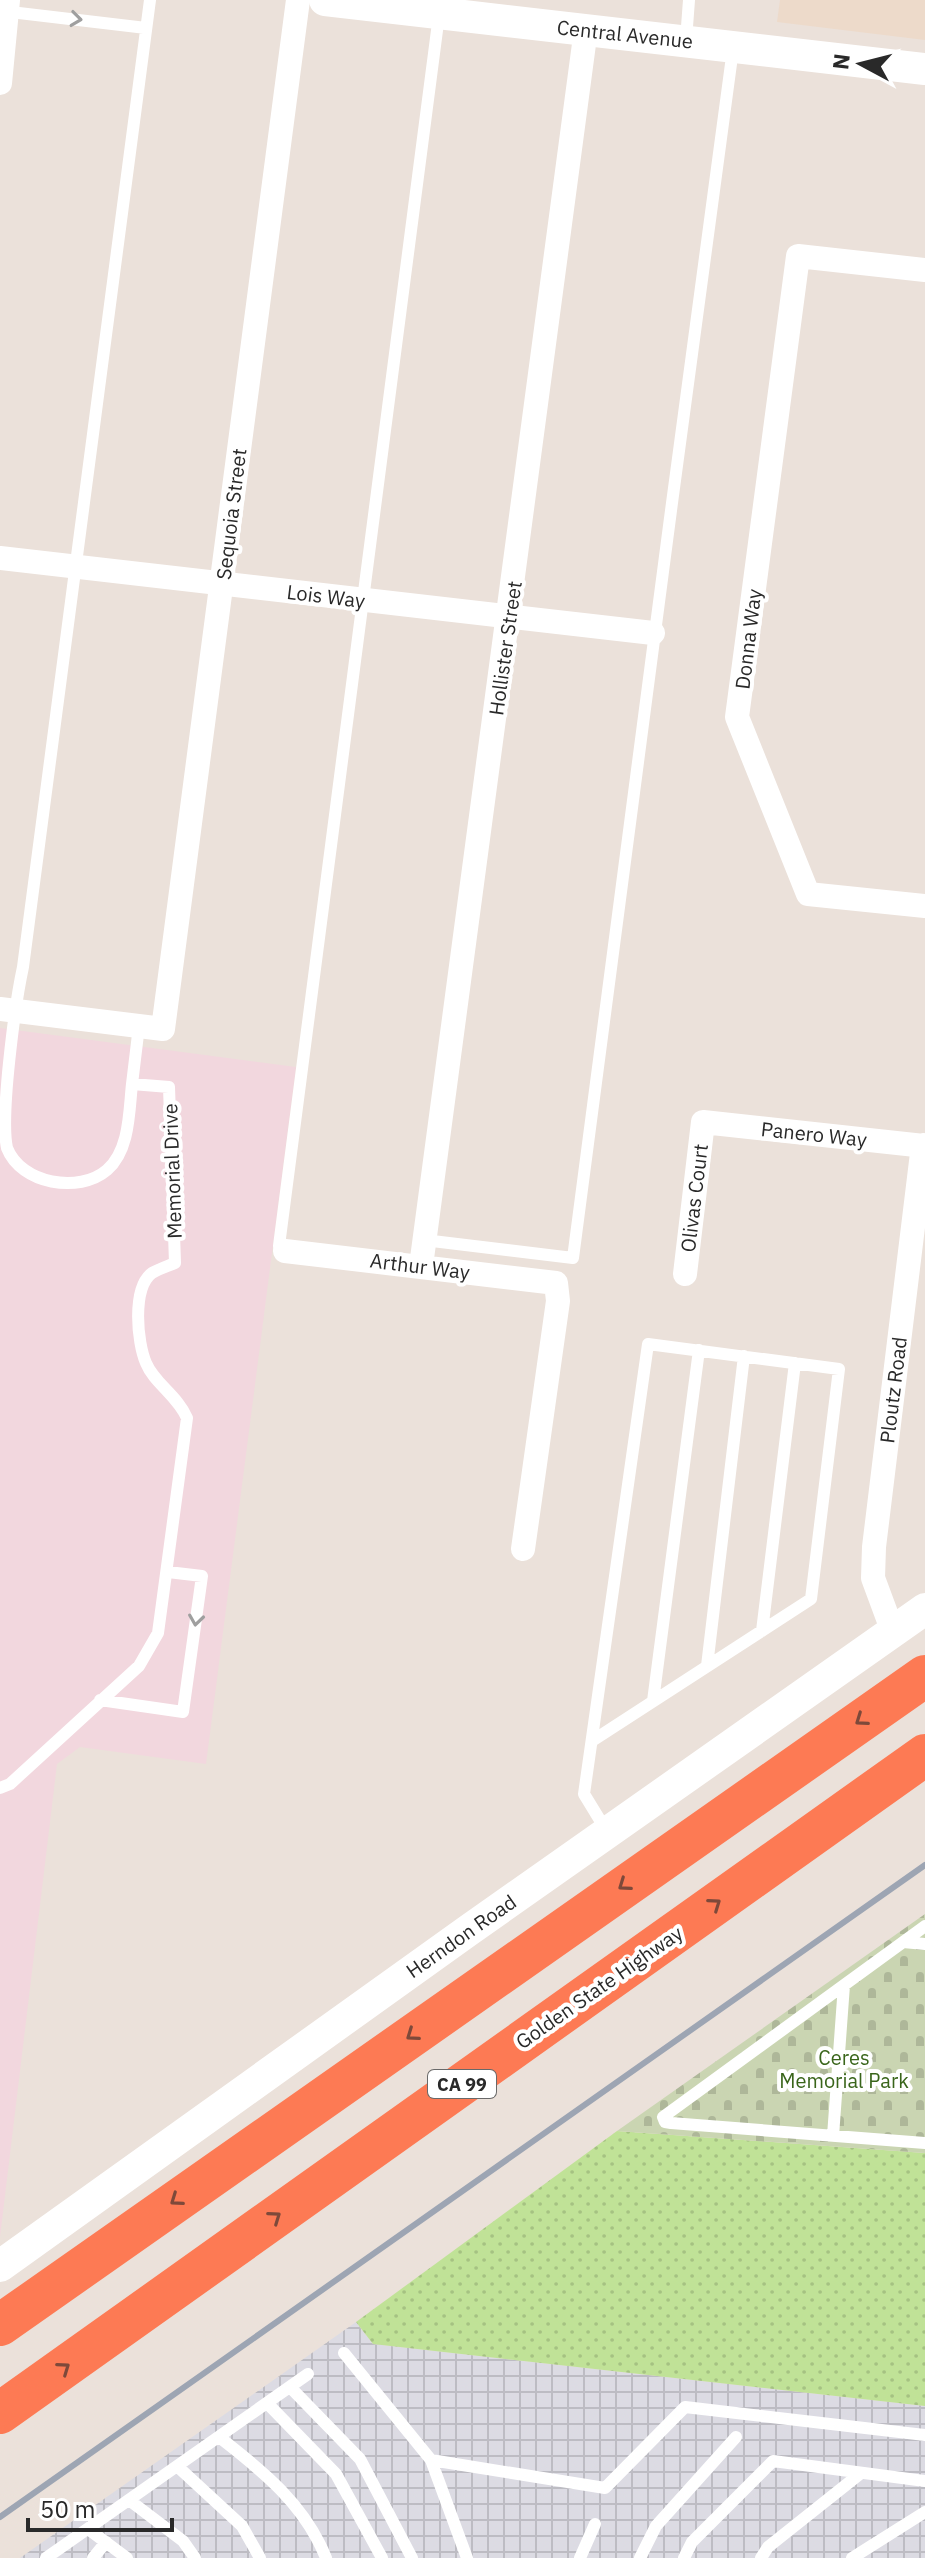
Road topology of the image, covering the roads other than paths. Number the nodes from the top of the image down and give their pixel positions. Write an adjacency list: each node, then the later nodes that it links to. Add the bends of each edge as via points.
1 (150, 0): 8 (lane, Memorial Drive)
2 (298, 0): 17 (street, Sequoia Street)
3 (325, 0): 5 (street, Central Avenue)
4 (689, 0): 10 (lane)
5 (360, 2): 7 (street, Central Avenue)
6 (5, 7): 8 (lane, one-way to 8); 13 (street)
7 (440, 13): 9 (street, Central Avenue, via 530,17); 18 (lane)
8 (146, 28): 16 (lane, Memorial Drive)
9 (586, 29): 10 (street, Central Avenue); 19 (street, Hollister Street)
10 (686, 40): 11 (street, Central Avenue)
11 (733, 46): 12 (street, Central Avenue); 20 (lane)
12 (925, 69)
13 (0, 83)
14 (925, 270): 21 (street, Donna Way, via 798,256 737,717 808,894)
15 (0, 558): 16 (street, Lois Way)
16 (73, 567): 17 (street, Lois Way); 22 (lane, Memorial Drive, via 23,967)
17 (222, 584): 18 (street, Lois Way); 23 (street, Sequoia Street)
18 (364, 601): 19 (street, Lois Way); 29 (lane, via 279,1246)
19 (509, 617): 20 (street, Lois Way); 28 (street, Hollister Street)
20 (653, 633): 28 (lane, via 573,1258)
21 (925, 906)
22 (7, 1010): 23 (street); 25 (lane, Memorial Drive)
23 (151, 1027): 24 (lane)
24 (132, 1084): 25 (lane, Memorial Drive, via 122,1149 107,1170 87,1180 62,1183 27,1173 7,1149); 36 (lane, Memorial Drive, via 169,1087 175,1263 152,1274 138,1299 146,1364 187,1418)
25 (3, 1089)
26 (703, 1122): 27 (street, Panero Way); 31 (street, Olivas Court)
27 (924, 1146): 39 (street, Ploutz Road, via 874,1547 873,1578)
28 (424, 1240): 30 (street, Hollister Street)
29 (285, 1251): 30 (street, Arthur Way)
30 (421, 1266): 35 (street, Arthur Way, via 556,1283 558,1301)
31 (685, 1274)
32 (699, 1350): 33 (lane); 43 (lane); 44 (lane, via 648,1344)
33 (744, 1356): 34 (lane); 40 (lane)
34 (795, 1363): 38 (lane); 38 (lane, via 839,1369 813,1584 811,1599)
35 (523, 1549)
36 (168, 1572): 42 (lane, via 158,1633 139,1666); 42 (lane, one-way to 42, via 202,1576 183,1712)
37 (925, 1609): 39 (street, Herndon Road)
38 (762, 1631): 40 (lane)
39 (893, 1632): 47 (street, Herndon Road)
40 (707, 1666): 43 (lane)
41 (925, 1676): 55 (highway, one-way to 55)
42 (100, 1700): 46 (lane)
43 (653, 1701): 44 (lane)
44 (592, 1741): 47 (lane, via 584,1794)
45 (925, 1755): 60 (highway, Golden State Highway / CA 99, one-way to 45)
46 (0, 1788)
47 (608, 1832): 54 (street, Herndon Road)
48 (925, 1926): 49 (lane)
49 (903, 1942): 50 (lane); 51 (lane)
50 (925, 1944)
51 (844, 1985): 52 (lane); 52 (lane, via 663,2117 671,2123)
52 (833, 2136): 53 (lane)
53 (925, 2143)
54 (0, 2266)
55 (0, 2325)
56 (344, 2353): 64 (lane)
57 (308, 2374): 58 (lane)
58 (290, 2387): 59 (lane); 80 (lane, via 360,2459)
59 (267, 2403): 62 (lane); 79 (lane, via 336,2474)
60 (0, 2413)
61 (925, 2435): 64 (lane, via 685,2407 605,2488)
62 (219, 2437): 65 (lane); 78 (lane, via 276,2481)
63 (736, 2437): 83 (lane, via 656,2526)
64 (431, 2460): 81 (lane)
65 (177, 2466): 68 (lane); 77 (lane, via 242,2526)
66 (861, 2473): 67 (lane); 84 (lane, via 773,2461 692,2542); 85 (lane)
67 (925, 2481)
68 (129, 2500): 71 (lane); 76 (lane, via 183,2541)
69 (925, 2512): 86 (lane)
70 (595, 2524): 82 (lane)
71 (88, 2529): 72 (lane); 73 (lane)
72 (106, 2542): 74 (lane); 75 (lane)
73 (46, 2558)
74 (93, 2558)
75 (127, 2558)
76 (195, 2558)
77 (260, 2558)
78 (326, 2558)
79 (382, 2558)
80 (412, 2558)
81 (467, 2558)
82 (580, 2558)
83 (640, 2558)
84 (684, 2558)
85 (761, 2558)
86 (852, 2558)

